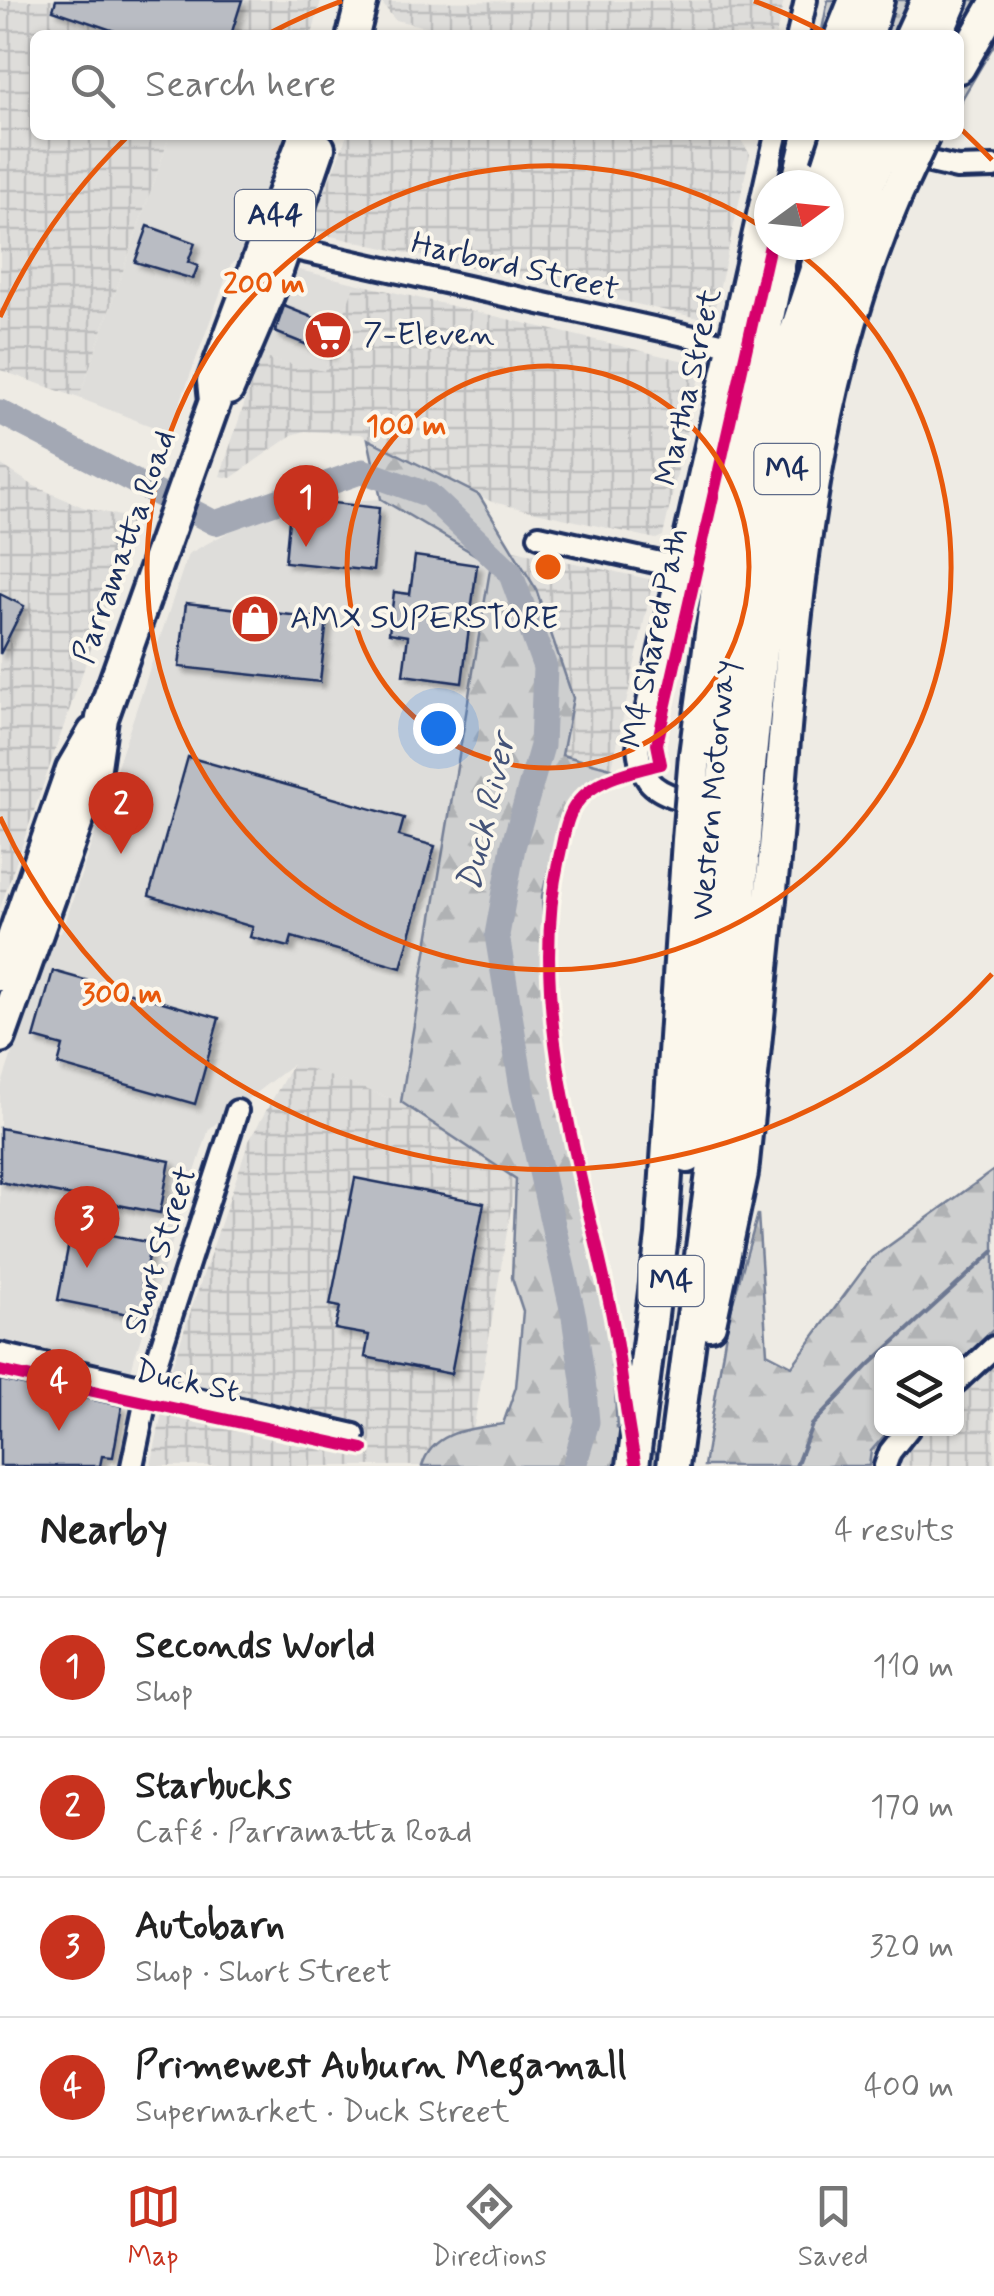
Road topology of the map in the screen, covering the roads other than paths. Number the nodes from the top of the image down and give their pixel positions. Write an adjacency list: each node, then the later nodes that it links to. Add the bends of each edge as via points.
1 (362, 0): 8 (highway)
2 (806, 0): 9 (street)
3 (855, 0): 10 (highway)
4 (878, 0): 11 (highway)
5 (927, 0): 12 (highway)
6 (952, 0): 13 (highway)
7 (994, 6): 14 (highway)
8 (345, 28)
9 (799, 30)
10 (842, 30)
11 (869, 30)
12 (913, 30)
13 (938, 30)
14 (964, 58)
15 (302, 140): 34 (highway, Parramatta Road / A44, via 213,381)
16 (321, 140): 28 (highway, Parramatta Road / A44)
17 (775, 140): 33 (street, Martha Street)
18 (838, 140): 23 (highway, bridge)
19 (863, 140): 24 (highway, Western Motorway / M4, bridge)
20 (883, 140): 25 (highway, Western Motorway / M4, bridge)
21 (925, 148): 22 (street, via 957,168); 26 (highway, M4, bridge)
22 (994, 167)
23 (835, 170)
24 (837, 170)
25 (838, 170)
26 (842, 170)
27 (844, 185): 49 (highway, M4, bridge, via 879,234 804,522 739,1190 714,1312)
28 (286, 247): 33 (street, Harbord Street); 34 (highway, Parramatta Road / A44, via 231,386)
29 (780, 260): 41 (highway, Western Motorway / M4, bridge, via 726,520 695,755)
30 (802, 260): 35 (highway, via 768,394)
31 (819, 260): 35 (highway, Western Motorway / M4)
32 (832, 260): 39 (highway, Western Motorway / M4)
33 (730, 346): 37 (street, Martha Street)
34 (215, 400): 38 (highway, Parramatta Road / A44)
35 (751, 508): 39 (highway, Western Motorway / M4)
36 (539, 536): 37 (street)
37 (678, 567): 40 (street, Martha Street, via 638,747 653,789)
38 (102, 718): 42 (highway, Parramatta Road / A44, via 72,769); 43 (highway, Parramatta Road / A44, via 94,774)
39 (738, 764): 41 (highway, Western Motorway / M4, bridge)
40 (678, 798)
41 (716, 846): 49 (highway, Western Motorway / M4, via 724,1083); 53 (highway, Western Motorway / M4, via 698,1065)
42 (0, 974)
43 (0, 1036)
44 (236, 1111): 48 (street, Short Street)
45 (994, 1347): 47 (street)
46 (0, 1354): 48 (street)
47 (964, 1375)
48 (149, 1385): 50 (street); 52 (street, Short Street)
49 (684, 1408): 54 (highway, Western Motorway / M4)
50 (354, 1434)
51 (903, 1436): 55 (street)
52 (132, 1466)
53 (635, 1466)
54 (673, 1466)
55 (885, 1466)

